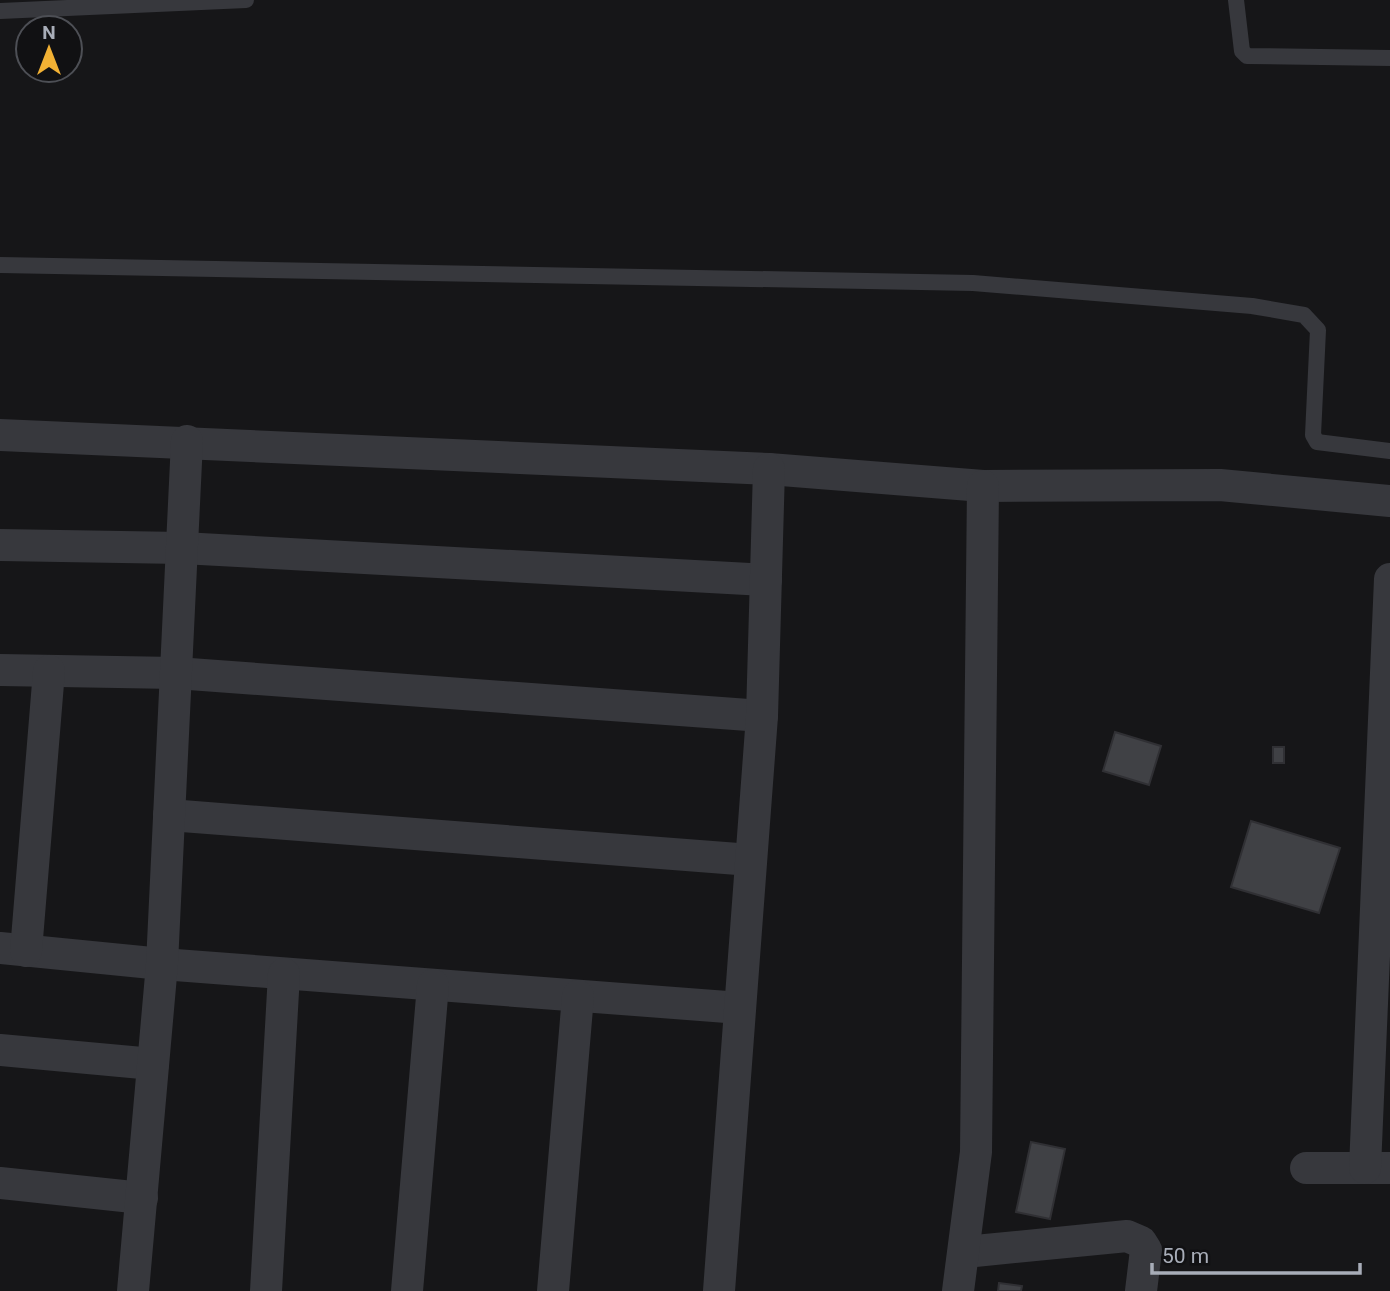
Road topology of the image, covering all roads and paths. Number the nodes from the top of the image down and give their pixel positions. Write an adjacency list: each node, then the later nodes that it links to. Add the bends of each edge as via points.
1 (246, 0): 3 (lane)
2 (1236, 0): 4 (lane, via 1242,51 1247,56)
3 (0, 11)
4 (1390, 58)
5 (0, 265): 8 (lane, via 973,283 1252,306 1304,315 1318,330 1313,435 1317,442)
6 (0, 435): 7 (street)
7 (187, 441): 9 (street); 13 (street)
8 (1390, 451)
9 (769, 469): 10 (street); 15 (street)
10 (983, 486): 11 (street, via 1220,485); 34 (street, via 976,1152)
11 (1390, 501)
12 (0, 545): 13 (street)
13 (182, 548): 15 (street); 18 (street)
14 (1390, 579): 31 (street)
15 (766, 580): 19 (street)
16 (0, 670): 17 (street)
17 (49, 671): 18 (street); 22 (street)
18 (176, 673): 19 (street); 20 (street)
19 (762, 716): 21 (street)
20 (170, 815): 21 (street); 23 (street)
21 (751, 860): 27 (street)
22 (13, 949): 23 (street)
23 (162, 964): 24 (street); 29 (street)
24 (284, 974): 25 (street); 36 (street)
25 (433, 985): 26 (street); 37 (street)
26 (578, 996): 27 (street); 38 (street)
27 (740, 1007): 39 (street)
28 (0, 1050): 29 (street)
29 (153, 1065): 33 (street)
30 (1306, 1168): 31 (street)
31 (1377, 1168)
32 (0, 1183): 33 (street)
33 (142, 1198): 35 (street)
34 (965, 1252): 40 (street); 41 (street, via 1127,1236 1146,1250)
35 (133, 1291)
36 (265, 1291)
37 (407, 1291)
38 (553, 1291)
39 (719, 1291)
40 (958, 1291)
41 (1141, 1291)

